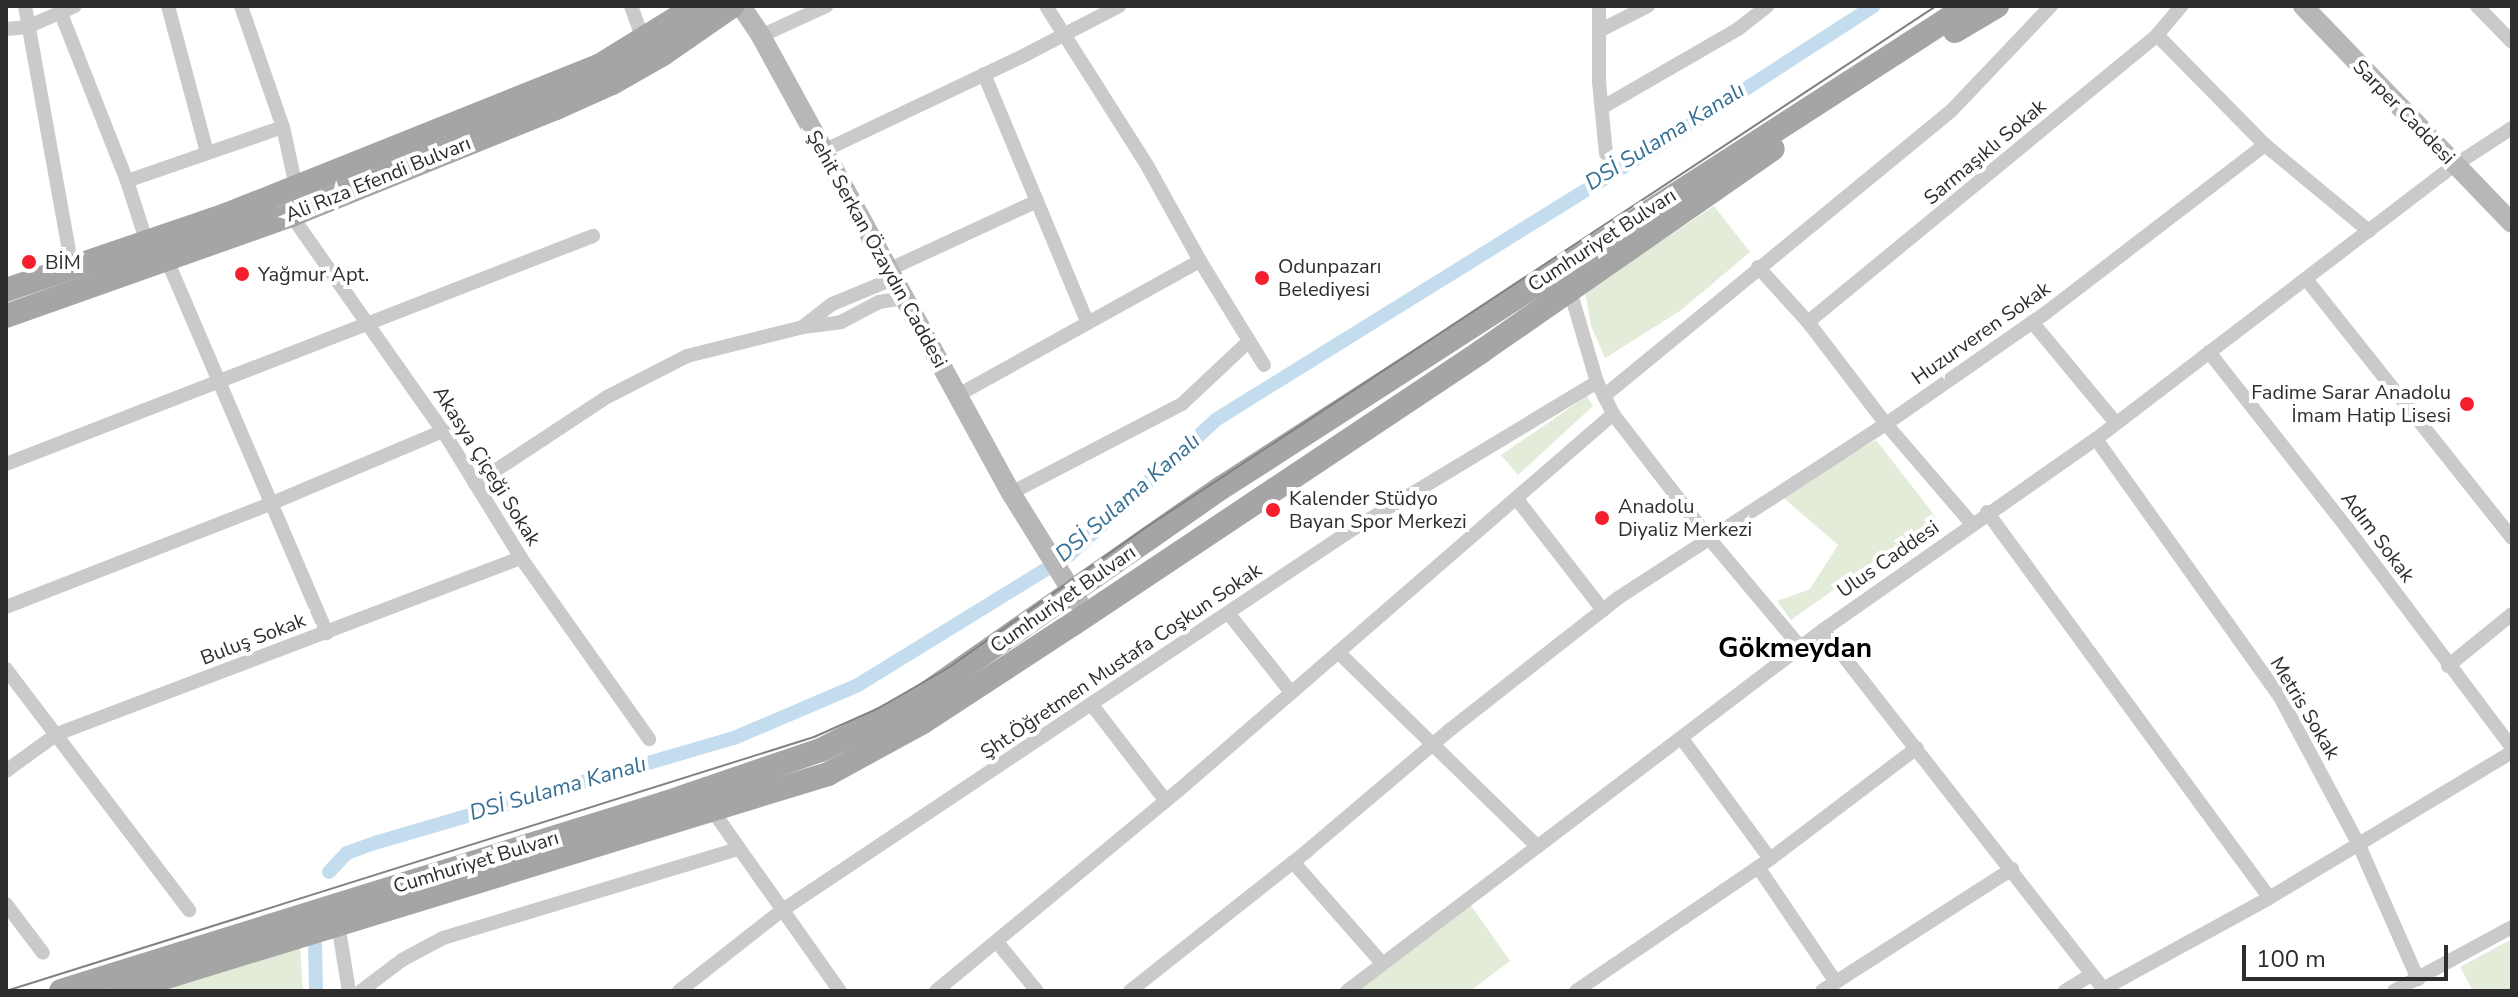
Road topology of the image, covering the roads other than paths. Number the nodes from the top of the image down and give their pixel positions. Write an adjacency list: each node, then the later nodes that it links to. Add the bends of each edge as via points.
1 (25, 6): 22 (street)
2 (75, 6): 21 (street)
3 (168, 6): 36 (street)
4 (241, 6): 32 (street)
5 (631, 6): 28 (street)
6 (696, 6): 28 (main road, Ali Rıza Efendi Bulvarı)
7 (732, 6): 42 (main road, Ali Rıza Efendi Bulvarı, via 612,83)
8 (741, 6): 27 (main road, Şehit Serkan Özaydın Caddesi)
9 (826, 6): 27 (street)
10 (1046, 6): 25 (street)
11 (1119, 6): 25 (street)
12 (1599, 6): 24 (street)
13 (1648, 6): 24 (street)
14 (1767, 6): 31 (street, via 1738,29)
15 (1968, 6): 83 (main road, Cumhuriyet Bulvarı, via 1221,488)
16 (1997, 6): 54 (main road, Cumhuriyet Bulvarı, via 1862,89)
17 (2051, 6): 49 (street, Şht.Öğretmen Mustafa Coşkun Sokak, via 1951,111)
18 (2181, 6): 26 (street, Sarmaşıklı Sokak)
19 (2303, 6): 38 (main road, Sarper Caddesi)
20 (2483, 8): 29 (street)
21 (60, 11): 22 (street); 39 (street)
22 (27, 27): 23 (street); 50 (street)
23 (6, 29)
24 (1601, 30): 31 (street)
25 (1062, 35): 30 (street); 48 (street, via 1148,167)
26 (2157, 35): 34 (street); 58 (street, Sarmaşıklı Sokak)
27 (761, 36): 35 (main road, Şehit Serkan Özaydın Caddesi)
28 (644, 41): 40 (main road, Ali Rıza Efendi Bulvarı, via 599,66)
29 (2512, 42)
30 (984, 74): 35 (street); 41 (street)
31 (1603, 107): 37 (street)
32 (283, 127): 36 (street); 40 (street)
33 (2512, 128): 38 (street, Ulus Caddesi)
34 (2265, 145): 44 (street); 59 (street, Huzurveren Sokak)
35 (823, 151): 51 (main road, Şehit Serkan Özaydın Caddesi)
36 (207, 153): 39 (street)
37 (1606, 154)
38 (2455, 165): 43 (main road, Sarper Caddesi); 44 (street, Ulus Caddesi)
39 (127, 181): 46 (street)
40 (298, 187): 42 (street); 46 (main road, Ali Rıza Efendi Bulvarı)
41 (1037, 201): 51 (street); 57 (street)
42 (291, 215): 47 (main road, Ali Rıza Efendi Bulvarı); 60 (street, Akasya Çiçeği Sokak)
43 (2510, 223)
44 (2369, 231): 52 (street, Ulus Caddesi)
45 (593, 236): 60 (street)
46 (147, 243): 50 (main road, Ali Rıza Efendi Bulvarı)
47 (167, 260): 56 (main road, Ali Rıza Efendi Bulvarı); 65 (street)
48 (1200, 261): 57 (street); 62 (street)
49 (1758, 267): 58 (street); 66 (street, Şht.Öğretmen Mustafa Coşkun Sokak)
50 (72, 268): 53 (main road, Ali Rıza Efendi Bulvarı)
51 (892, 274): 55 (main road, Şehit Serkan Özaydın Caddesi); 61 (street, via 832,304)
52 (2306, 279): 63 (street, Ulus Caddesi); 81 (street)
53 (9, 284)
54 (1569, 287): 66 (street); 83 (main road, Cumhuriyet Bulvarı, via 1482,351)
55 (905, 298): 61 (street, via 879,302 841,322); 67 (main road, Şehit Serkan Özaydın Caddesi)
56 (6, 316)
57 (1087, 322): 67 (street)
58 (1808, 322): 70 (street)
59 (2032, 322): 69 (street); 70 (street, Huzurveren Sokak)
60 (371, 325): 65 (street); 71 (street, Akasya Çiçeği Sokak)
61 (803, 327): 74 (street, via 687,356 607,397)
62 (1249, 341): 64 (street); 75 (street, via 1182,404)
63 (2209, 352): 69 (street, Ulus Caddesi); 92 (street, Adım Sokak)
64 (1264, 365)
65 (217, 384): 73 (street); 77 (street)
66 (1601, 389): 68 (street); 86 (street, Şht.Öğretmen Mustafa Coşkun Sokak, via 1350,531)
67 (958, 395): 75 (main road, Şehit Serkan Özaydın Caddesi)
68 (1613, 414): 76 (street); 80 (street)
69 (2116, 423): 72 (street, Ulus Caddesi)
70 (1886, 424): 79 (street); 80 (street, Huzurveren Sokak)
71 (443, 431): 74 (street, Akasya Çiçeği Sokak); 77 (street)
72 (2096, 439): 78 (street, Ulus Caddesi); 105 (street, Metris Sokak, via 2280,697)
73 (6, 464)
74 (475, 484): 82 (street, Akasya Çiçeği Sokak)
75 (1011, 493): 83 (main road, Şehit Serkan Özaydın Caddesi)
76 (1516, 498): 85 (street); 91 (street)
77 (270, 504): 84 (street); 89 (street)
78 (1987, 512): 79 (street, Ulus Caddesi); 111 (street)
79 (1972, 524): 88 (street, Ulus Caddesi)
80 (1708, 537): 85 (street, Huzurveren Sokak); 90 (street)
81 (2512, 538)
82 (521, 558): 89 (street, Buluş Sokak); 97 (street, Akasya Çiçeği Sokak)
83 (1079, 604): 104 (main road, Cumhuriyet Bulvarı, via 923,722 828,774); 124 (main road, Cumhuriyet Bulvarı, via 914,702 821,750)
84 (6, 607)
85 (1603, 610): 99 (street, Huzurveren Sokak)
86 (1229, 614): 94 (street); 95 (street, Şht.Öğretmen Mustafa Coşkun Sokak)
87 (2512, 614): 92 (street)
88 (1823, 630): 90 (street, Ulus Caddesi); 100 (street)
89 (327, 633): 96 (street, Buluş Sokak)
90 (1801, 648): 98 (street, Ulus Caddesi)
91 (1338, 652): 94 (street); 99 (street)
92 (2448, 666): 101 (street, Adım Sokak)
93 (8, 675): 96 (street)
94 (1290, 691): 103 (street)
95 (1092, 705): 103 (street); 114 (street, Şht.Öğretmen Mustafa Coşkun Sokak)
96 (57, 734): 102 (street, Buluş Sokak); 113 (street)
97 (649, 739)
98 (1683, 740): 106 (street, Ulus Caddesi); 109 (street)
99 (1433, 744): 106 (street); 108 (street, Huzurveren Sokak)
100 (1917, 748): 109 (street); 110 (street)
101 (2512, 750): 105 (street)
102 (6, 771)
103 (1166, 801): 117 (street)
104 (710, 807): 107 (street); 115 (main road, Cumhuriyet Bulvarı)
105 (2358, 843): 111 (street); 121 (street, Metris Sokak)
106 (1538, 847): 119 (street, Ulus Caddesi)
107 (738, 849): 114 (street); 127 (street, via 443,938)
108 (1293, 862): 119 (street); 132 (street, Huzurveren Sokak)
109 (1764, 863): 122 (street); 134 (street)
110 (2012, 869): 120 (street); 122 (street)
111 (2269, 898): 123 (street)
112 (6, 904): 118 (street)
113 (189, 910)
114 (781, 911): 128 (street, Şht.Öğretmen Mustafa Coşkun Sokak); 129 (street)
115 (338, 924): 125 (main road, Cumhuriyet Bulvarı); 126 (street)
116 (2512, 927): 121 (street)
117 (997, 942): 130 (street); 131 (street)
118 (43, 953)
119 (1382, 963): 133 (street, Ulus Caddesi)
120 (2091, 975): 123 (street); 137 (street)
121 (2418, 979): 138 (street)
122 (1839, 980): 135 (street); 136 (street)
123 (2104, 990)
124 (61, 991)
125 (121, 991)
126 (349, 991)
127 (361, 991)
128 (679, 991)
129 (840, 991)
130 (936, 991)
131 (1037, 991)
132 (1130, 991)
133 (1347, 991)
134 (1576, 991)
135 (1822, 991)
136 (1852, 991)
137 (2065, 991)
138 (2394, 991)

